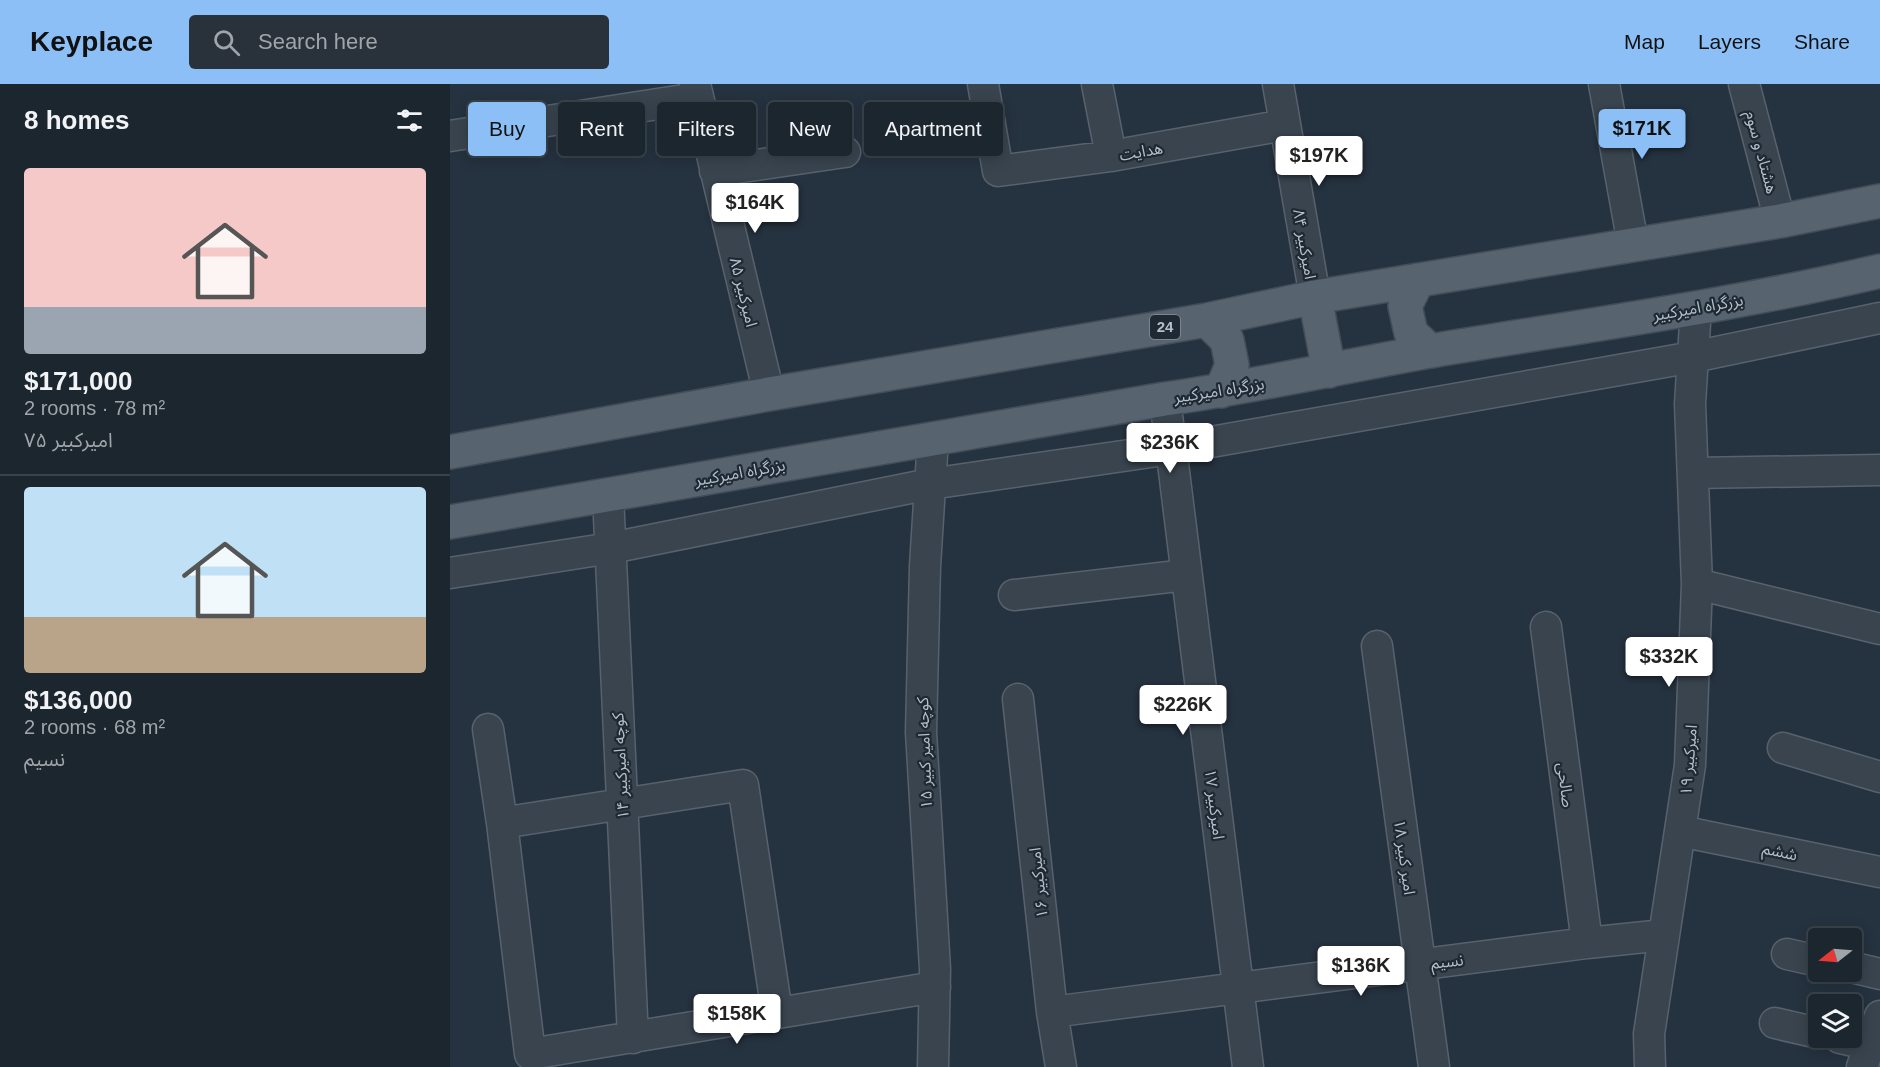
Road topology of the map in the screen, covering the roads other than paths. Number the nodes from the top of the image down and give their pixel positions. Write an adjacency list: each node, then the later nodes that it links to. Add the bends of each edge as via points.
1 (983, 84): 10 (street, هدایت, via 998,171)
2 (1097, 84): 10 (street)
3 (1278, 84): 7 (street, امیرکبیر ۸۴)
4 (1604, 84): 14 (street)
5 (1744, 84): 13 (street, هشتاد و سوم)
6 (696, 91): 8 (street); 11 (street, امیرکبیر ۸۵)
7 (1284, 125): 10 (street, هدایت); 17 (street, امیرکبیر ۸۴)
8 (450, 136)
9 (818, 156): 11 (street)
10 (1111, 156)
11 (715, 171): 25 (street, امیرکبیر ۸۵)
12 (1880, 201): 13 (main road, 24)
13 (1780, 220): 14 (main road, 24)
14 (1633, 244): 16 (main road, 24)
15 (1880, 271): 18 (main road, بزرگراه امیرکبیر)
16 (1418, 280): 17 (main road, 24); 21 (main road, via 1405,306 1411,333)
17 (1315, 297): 20 (main road, 24); 23 (main road)
18 (1696, 307): 21 (main road, بزرگراه امیرکبیر); 22 (street, امیرکبیر ۱۹)
19 (1880, 318): 22 (street)
20 (1207, 320): 24 (main road, via 1227,340 1232,365); 25 (main road, 24)
21 (1430, 351): 23 (main road, بزرگراه امیرکبیر)
22 (1693, 357): 28 (street); 31 (street, امیرکبیر ۱۹)
23 (1329, 371): 24 (main road, بزرگراه امیرکبیر)
24 (1221, 391): 26 (main road, بزرگراه امیرکبیر)
25 (769, 394): 29 (main road, 24)
26 (1165, 399): 27 (main road, بزرگراه امیرکبیر); 28 (street, امیرکبیر ۱۷)
27 (933, 439): 32 (street, کوچه امیر کبیر ۱۵); 33 (main road, بزرگراه امیرکبیر)
28 (1171, 449): 32 (street); 37 (street, امیرکبیر ۱۷)
29 (450, 452)
30 (1880, 470): 31 (street)
31 (1693, 473): 38 (street, امیرکبیر ۱۹)
32 (930, 484): 35 (street); 58 (street, کوچه امیر کبیر ۱۵, via 921,732)
33 (608, 495): 34 (main road, بزرگراه امیرکبیر); 35 (street, کوچه امیرکبیر ۱۴)
34 (450, 522)
35 (610, 549): 36 (street); 47 (street, کوچه امیرکبیر ۱۴)
36 (450, 573)
37 (1186, 574): 39 (street); 59 (street, امیرکبیر ۱۷)
38 (1697, 585): 41 (street); 49 (street, امیرکبیر ۱۹, via 1690,765)
39 (1014, 595)
40 (1546, 627): 52 (street, صالحی)
41 (1880, 629)
42 (1377, 646): 55 (street, امیر کبیر ۱۸)
43 (1018, 699): 60 (street, امیرکبیر ۱۶)
44 (488, 729): 48 (street)
45 (1783, 748): 46 (street)
46 (1880, 777)
47 (622, 803): 48 (street); 61 (street, via 743,785); 65 (street, کوچه امیرکبیر ۱۴)
48 (502, 824): 65 (street, via 530,1053)
49 (1680, 831): 50 (street, ششم); 51 (street, امیرکبیر ۱۹)
50 (1880, 872)
51 (1664, 935): 52 (street, نسیم); 71 (street, امیرکبیر ۱۹, via 1649,1034)
52 (1587, 943): 55 (street, نسیم)
53 (1787, 954): 54 (street)
54 (1808, 958)
55 (1419, 965): 59 (street, نسیم); 70 (street, امیر کبیر ۱۸)
56 (1862, 970): 57 (street)
57 (1880, 974)
58 (935, 987): 61 (street); 67 (street, کوچه امیر کبیر ۱۵)
59 (1239, 988): 60 (street, نسیم); 69 (street, امیرکبیر ۱۷)
60 (1052, 1012): 68 (street, امیرکبیر ۱۶)
61 (777, 1013): 65 (street)
62 (1880, 1016): 66 (street)
63 (1774, 1023): 64 (street)
64 (1808, 1031)
65 (633, 1038)
66 (1866, 1056)
67 (933, 1067)
68 (1061, 1067)
69 (1248, 1067)
70 (1434, 1067)
71 (1650, 1067)

